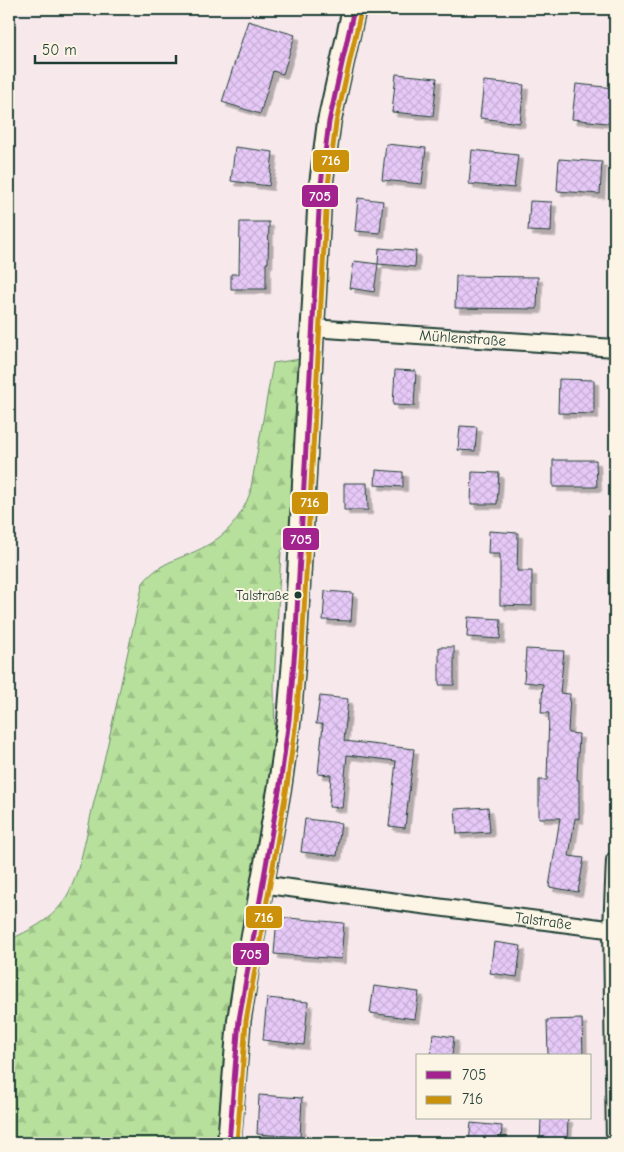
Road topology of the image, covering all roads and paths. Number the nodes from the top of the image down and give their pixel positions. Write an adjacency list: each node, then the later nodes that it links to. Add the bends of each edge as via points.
1 (354, 9): 2 (main road, via 325,144)
2 (311, 328): 3 (street, Mühlenstraße); 5 (main road, via 292,686 280,785)
3 (615, 348)
4 (615, 860): 6 (street)
5 (262, 884): 6 (street, Talstraße); 7 (main road, via 239,1020)
6 (613, 929): 8 (street)
7 (229, 1143)
8 (615, 1143)

